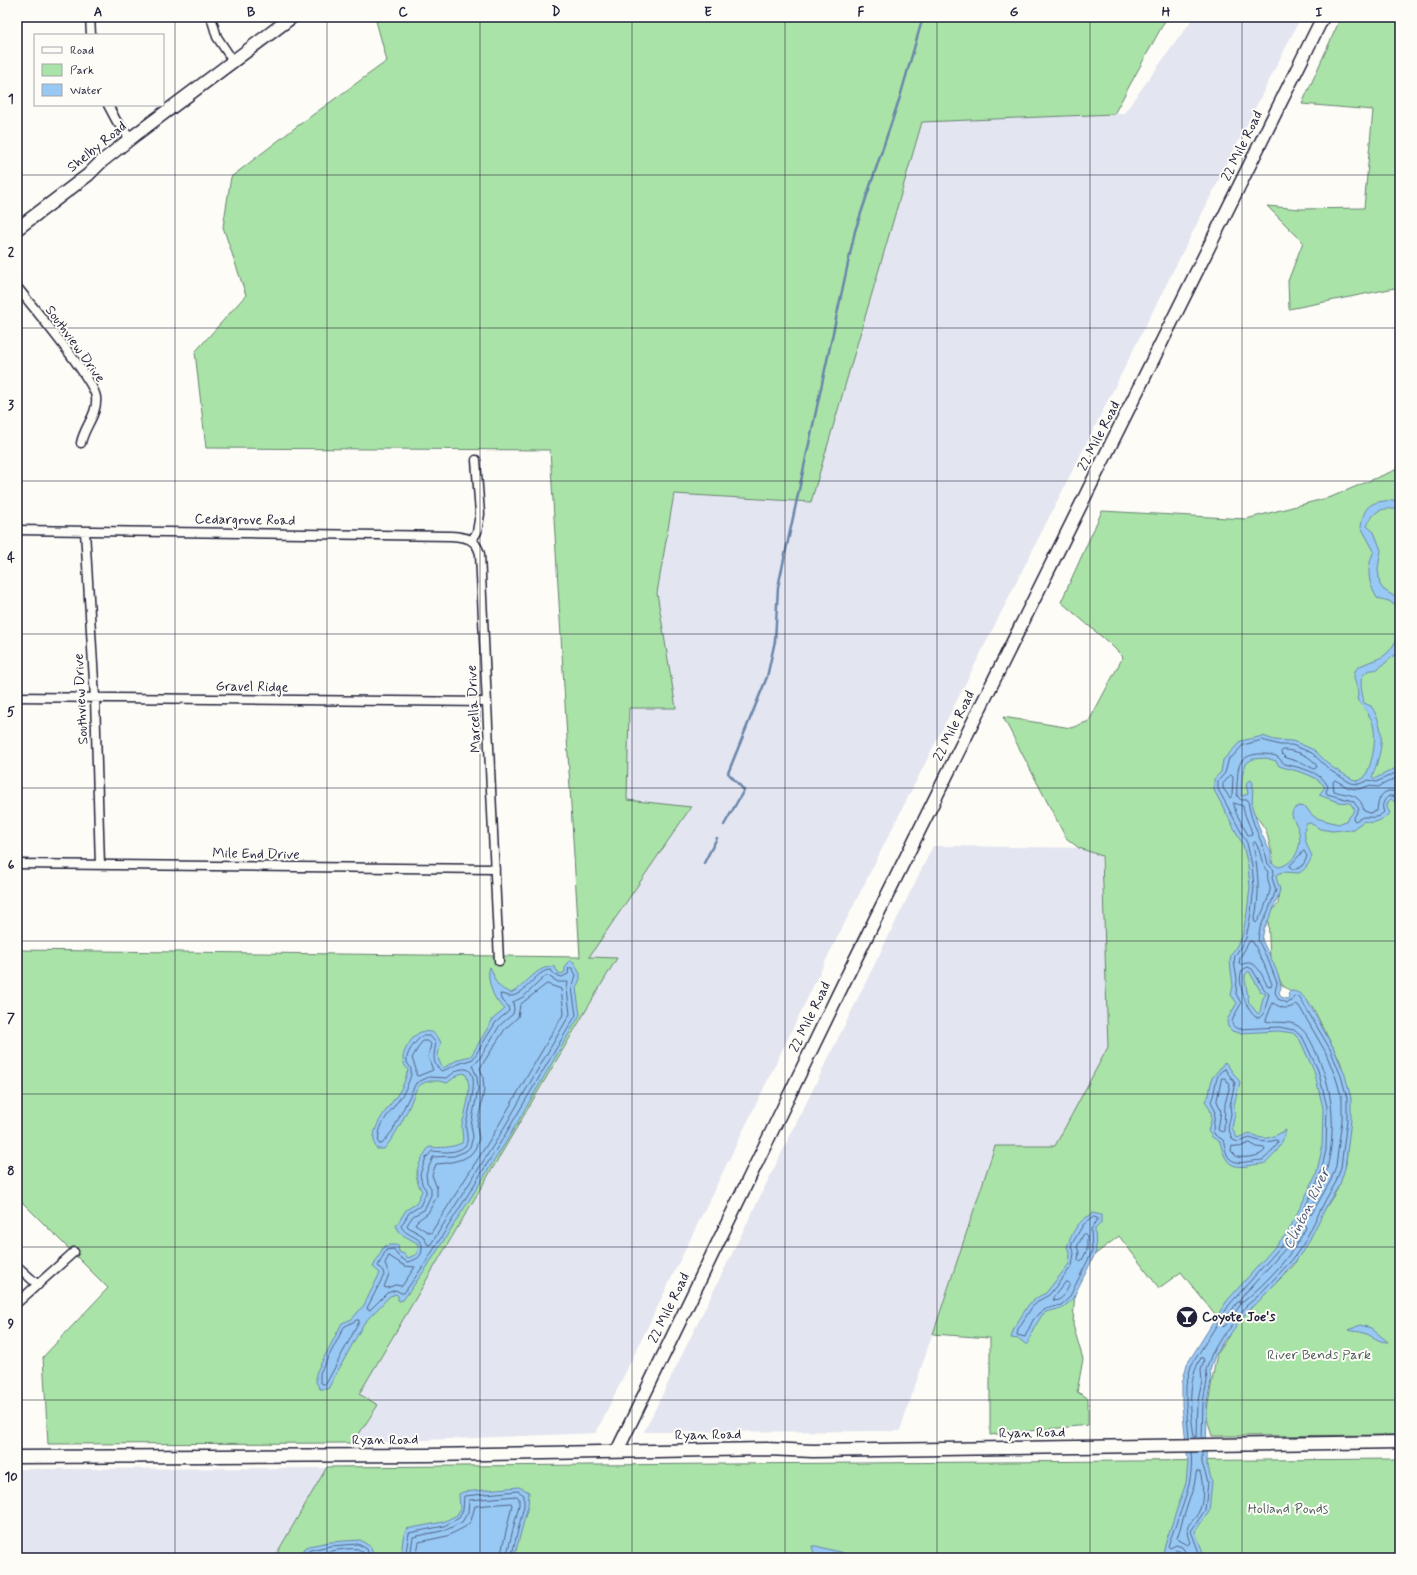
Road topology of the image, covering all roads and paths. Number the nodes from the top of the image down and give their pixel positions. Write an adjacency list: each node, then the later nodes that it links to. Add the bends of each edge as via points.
1 (90, 17): 5 (street)
2 (211, 17): 6 (street, via 217,37)
3 (292, 17): 6 (street, Shelby Road)
4 (1323, 17): 28 (street, 22 Mile Road, via 847,976)
5 (90, 34)
6 (233, 61): 8 (street, Shelby Road)
7 (109, 106): 8 (street, via 117,122)
8 (131, 139): 9 (street, Shelby Road)
9 (17, 229)
10 (17, 287): 11 (street, Southview Drive, via 94,391 94,412)
11 (81, 443)
12 (476, 460): 15 (street, via 480,514 477,532)
13 (17, 530): 14 (street, Cedargrove Road)
14 (85, 531): 15 (street, Cedargrove Road, via 451,536); 17 (street, Southview Drive)
15 (472, 540): 18 (street, Marcella Drive, via 478,546 480,554)
16 (17, 697): 17 (street, Gravel Ridge)
17 (95, 698): 18 (street, Gravel Ridge); 20 (street, Southview Drive)
18 (486, 702): 21 (street, Marcella Drive)
19 (17, 864): 20 (street, Mile End Drive)
20 (100, 865): 21 (street, Mile End Drive)
21 (495, 869): 22 (street, Marcella Drive)
22 (499, 961)
23 (74, 1252): 25 (street)
24 (17, 1266): 25 (street)
25 (38, 1285): 26 (street)
26 (17, 1303)
27 (1400, 1442): 28 (street, Ryan Road, via 813,1451)
28 (617, 1451): 29 (street, Ryan Road, via 421,1455)
29 (17, 1457)

